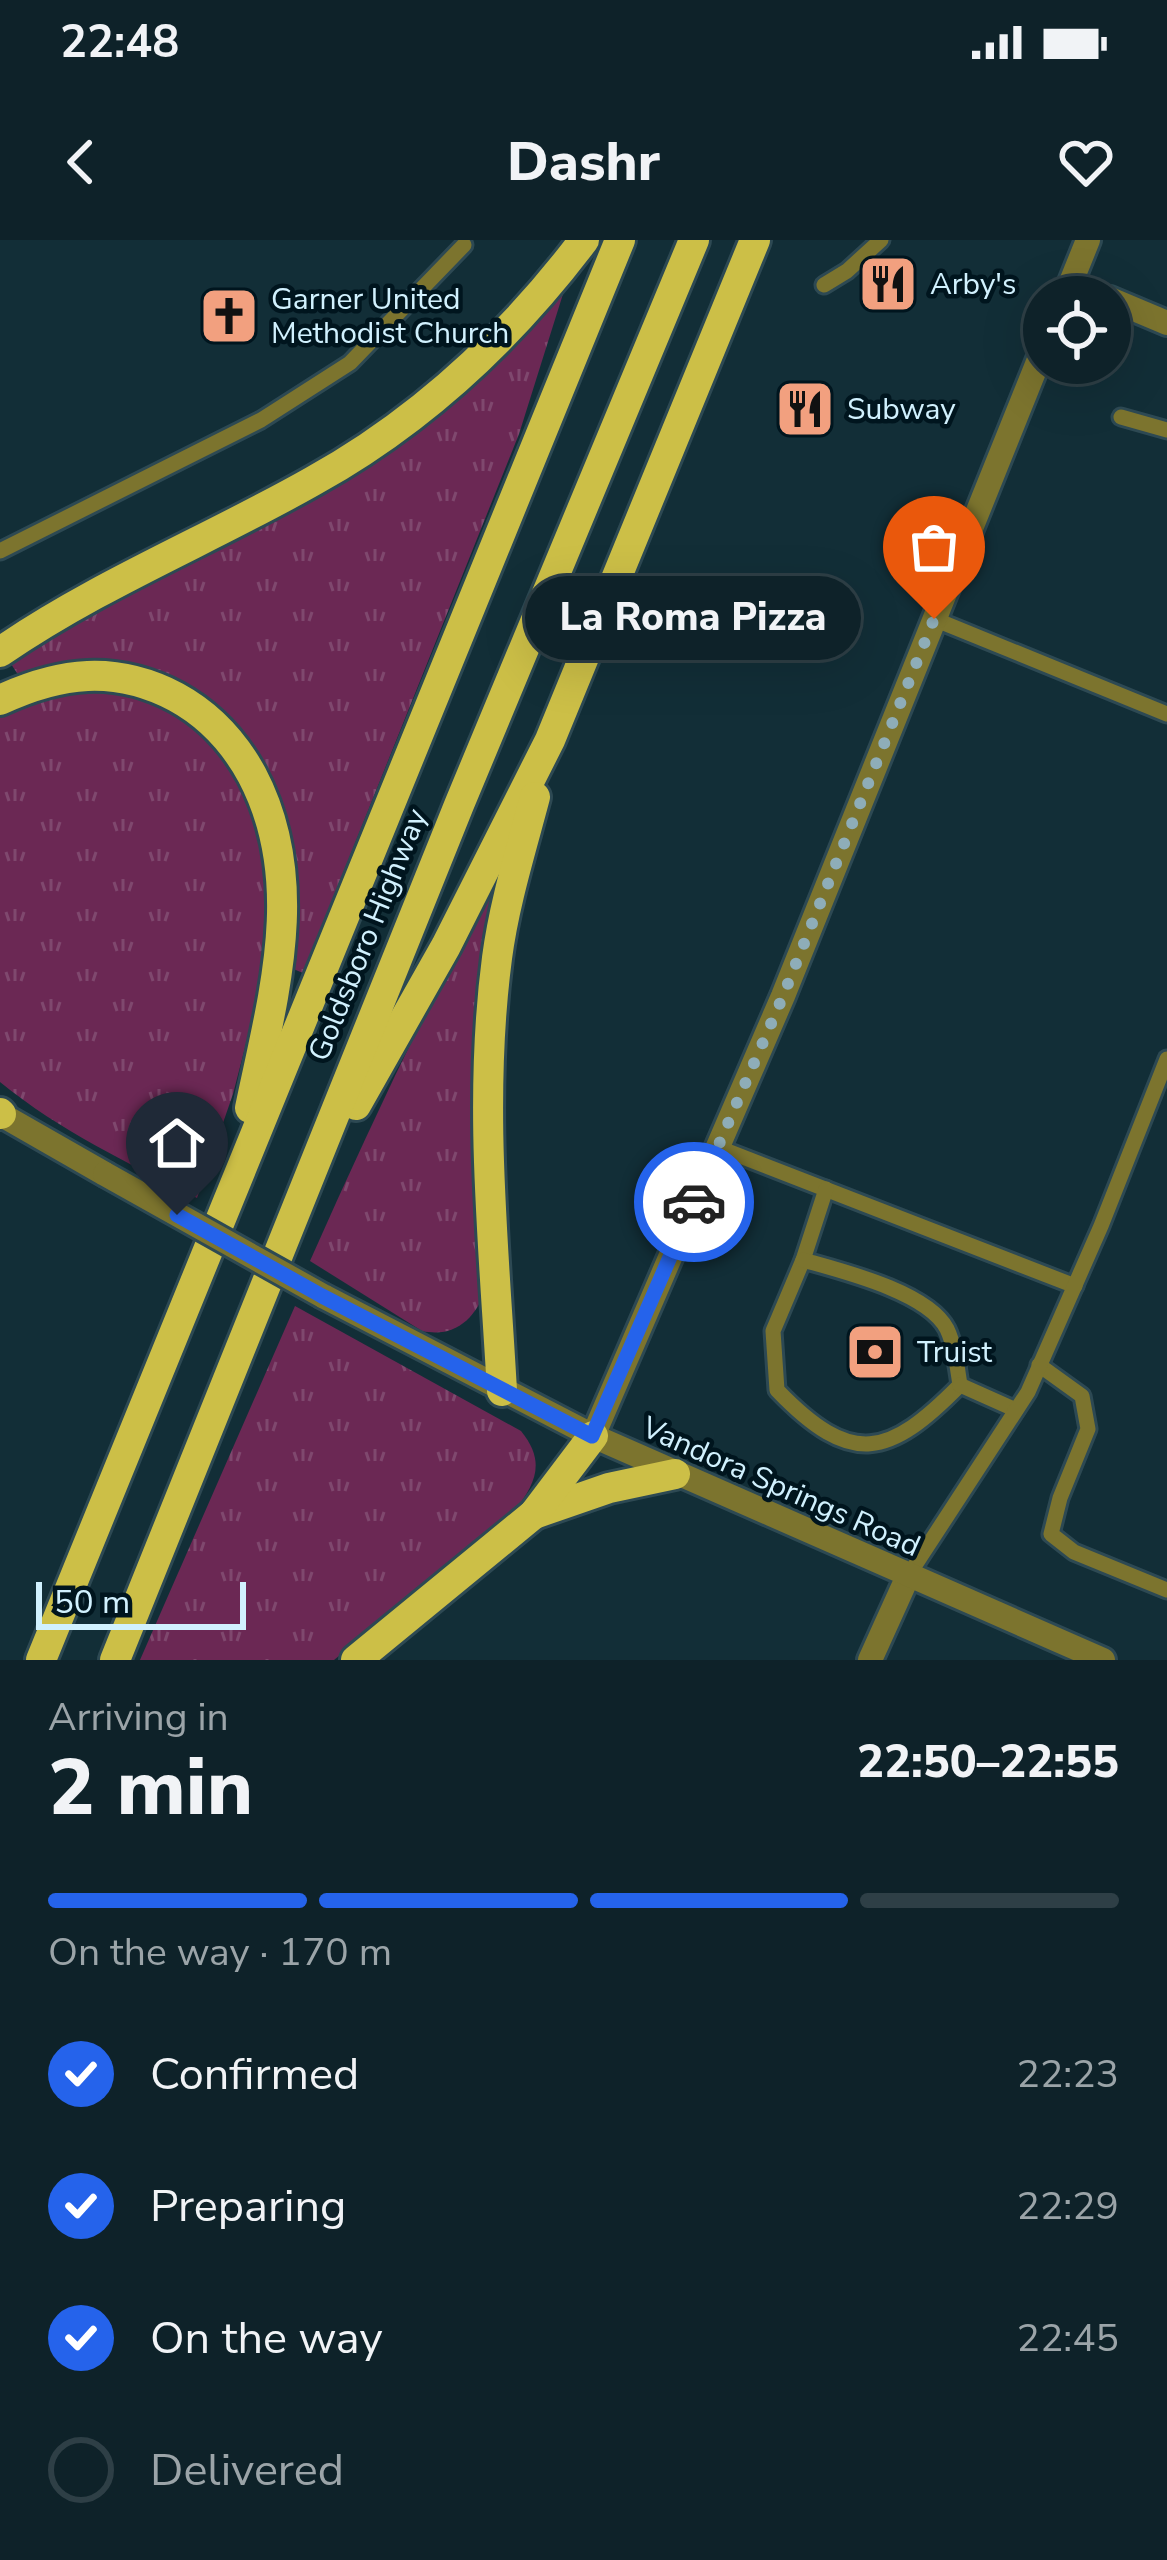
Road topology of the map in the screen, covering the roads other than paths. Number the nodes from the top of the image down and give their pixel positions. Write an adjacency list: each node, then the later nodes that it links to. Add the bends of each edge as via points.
1 (584, 240): 17 (main road, via 502,338 384,436)
2 (620, 240): 24 (main road, Goldsboro Highway)
3 (694, 240): 26 (main road, Goldsboro Highway)
4 (754, 240): 20 (main road)
5 (880, 240): 9 (lane)
6 (1088, 240): 8 (street)
7 (464, 245): 15 (lane, via 350,363 261,420)
8 (1074, 276)
9 (824, 285)
10 (1131, 308): 11 (street)
11 (1167, 323)
12 (1029, 384): 16 (street)
13 (1121, 417): 14 (lane)
14 (1167, 430)
15 (0, 551)
16 (934, 619): 19 (lane); 23 (street)
17 (0, 652)
18 (0, 700): 24 (main road, via 76,675 154,686 219,728 258,786 280,857 282,930)
19 (1167, 714)
20 (550, 740): 26 (main road, via 446,946); 31 (main road, via 509,896 491,1024 488,1153)
21 (1167, 1059): 28 (lane)
22 (0, 1114): 31 (street, Vandora Springs Road, bridge)
23 (717, 1147): 25 (lane); 33 (street)
24 (234, 1185): 38 (main road, Goldsboro Highway)
25 (826, 1189): 27 (lane); 28 (lane)
26 (296, 1210): 39 (main road, Goldsboro Highway)
27 (803, 1260): 30 (lane, via 883,1284 945,1324); 30 (lane, via 773,1331 777,1390 824,1432 869,1446 900,1437)
28 (1075, 1286): 29 (lane)
29 (1040, 1365): 32 (lane); 37 (lane, via 1082,1396 1088,1429 1051,1534 1074,1552)
30 (960, 1385): 32 (lane)
31 (502, 1391): 33 (street, Vandora Springs Road)
32 (1016, 1411): 36 (lane)
33 (592, 1436): 34 (street, Vandora Springs Road); 35 (main road)
34 (675, 1474): 35 (main road); 36 (street, Vandora Springs Road)
35 (535, 1514): 40 (main road)
36 (908, 1576): 41 (street); 42 (street, Vandora Springs Road)
37 (1167, 1590)
38 (41, 1660)
39 (115, 1660)
40 (356, 1660)
41 (870, 1660)
42 (1103, 1660)

